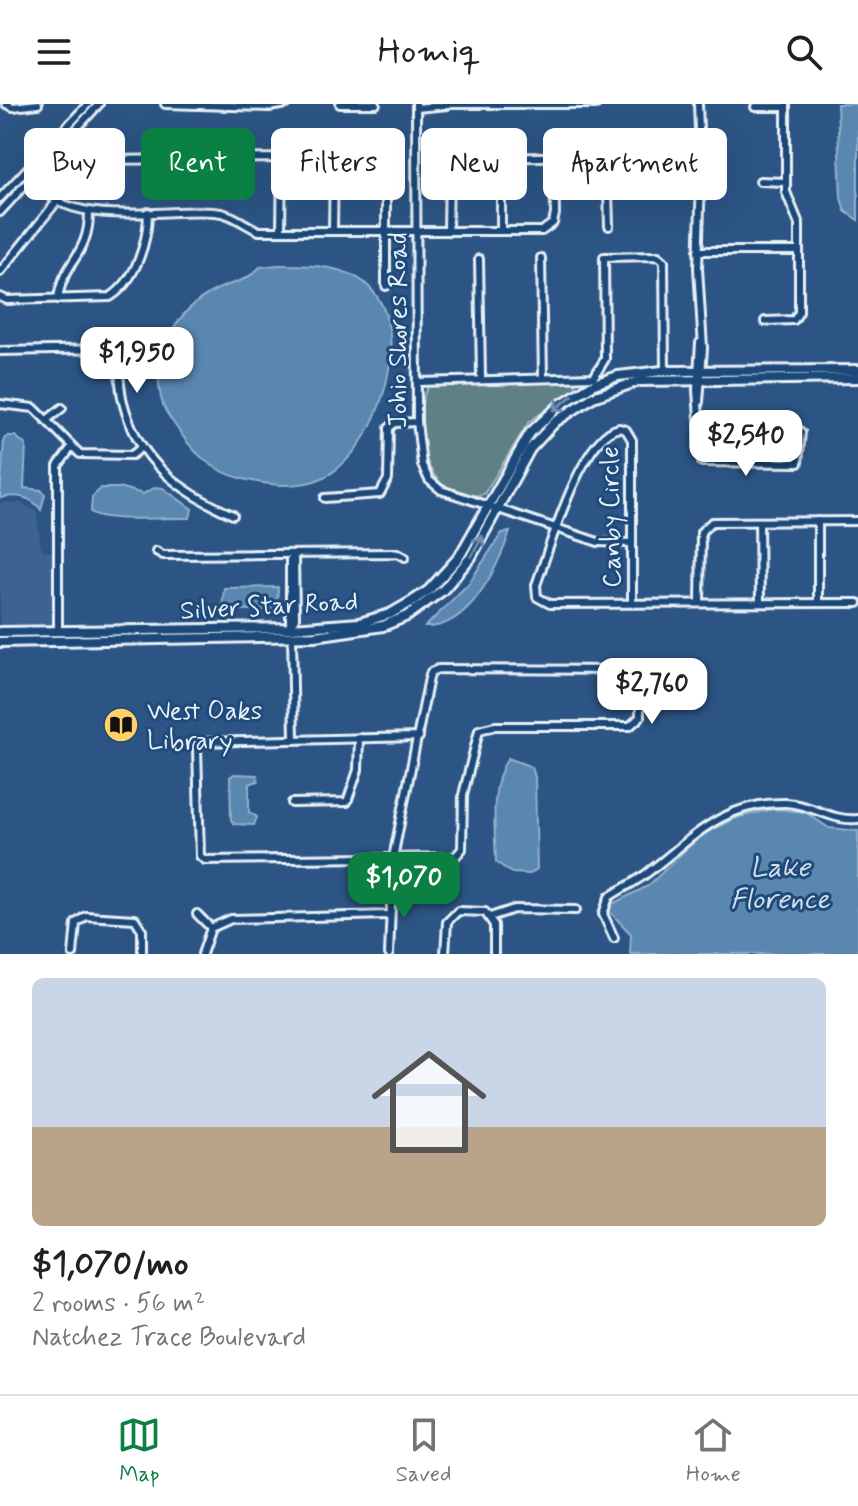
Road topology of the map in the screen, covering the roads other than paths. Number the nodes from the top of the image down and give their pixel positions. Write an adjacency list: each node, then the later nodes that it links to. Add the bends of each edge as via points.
1 (6, 104): 2 (street)
2 (38, 104)
3 (88, 104): 17 (street)
4 (99, 104): 18 (street)
5 (165, 104): 6 (street)
6 (287, 104)
7 (340, 104): 8 (street)
8 (376, 104)
9 (447, 104): 13 (street); 14 (street)
10 (556, 104): 11 (street); 13 (street)
11 (596, 104)
12 (698, 104): 19 (street)
13 (502, 105)
14 (416, 106): 42 (street, Johio Shores Road)
15 (786, 106): 16 (street); 24 (street)
16 (755, 107)
17 (66, 128)
18 (77, 128)
19 (698, 128)
20 (125, 157): 21 (street)
21 (271, 157)
22 (24, 173): 26 (street)
23 (760, 181): 24 (street)
24 (786, 182): 47 (street, via 799,224)
25 (24, 186): 36 (street)
26 (0, 198)
27 (58, 200): 38 (street); 50 (street)
28 (281, 200): 45 (street)
29 (333, 200): 40 (street)
30 (385, 200): 41 (street)
31 (449, 200): 43 (street)
32 (501, 200): 44 (street)
33 (553, 200): 44 (street, via 553,223 542,231)
34 (608, 200): 39 (street)
35 (700, 200): 46 (street)
36 (0, 212)
37 (148, 212): 38 (street); 45 (street, via 212,211 234,216 259,231); 53 (street, via 144,246 118,292 100,299)
38 (89, 213): 53 (street, via 87,242 63,278)
39 (609, 226)
40 (333, 230): 41 (street); 45 (street)
41 (385, 230): 42 (street); 51 (street)
42 (417, 230): 43 (street); 61 (street, Johio Shores Road)
43 (448, 230): 44 (street)
44 (501, 230)
45 (281, 231)
46 (698, 251): 47 (street); 58 (street)
47 (799, 251): 54 (street, via 798,316)
48 (541, 258): 60 (street)
49 (479, 259): 59 (street)
50 (0, 272)
51 (386, 286)
52 (0, 297): 53 (street)
53 (58, 299)
54 (765, 321)
55 (0, 351): 67 (street, via 115,352 122,400)
56 (665, 371): 58 (main road, Silver Star Road); 60 (street, via 663,259 604,257 605,359 594,377); 70 (main road, Silver Star Road, one-way to 70, via 618,376 577,392 530,433)
57 (858, 374): 58 (main road, Silver Star Road); 58 (main road, Silver Star Road, via 810,379)
58 (700, 375): 66 (street, via 702,462 798,463 801,432); 71 (main road, Silver Star Road, via 639,381 575,407 530,449)
59 (481, 378): 60 (street); 61 (street)
60 (543, 378)
61 (418, 382): 65 (street, Johio Shores Road)
62 (0, 404): 64 (street, via 25,404)
63 (62, 408): 64 (street)
64 (48, 419): 68 (street)
65 (417, 422): 69 (street, via 389,428 388,479 380,494); 70 (street, Johio Shores Road, via 418,450 429,480 454,496)
66 (795, 427)
67 (142, 447): 68 (street, via 132,455 88,456); 72 (street, via 177,487)
68 (71, 448): 88 (street, via 59,461)
69 (325, 498)
70 (487, 505): 71 (street, Johio Shores Road); 86 (main road, Silver Star Road, via 459,557 429,590 390,614 359,623)
71 (497, 507): 76 (street, Johio Shores Road); 86 (main road, Silver Star Road, one-way to 71, via 350,633 407,616 458,573)
72 (233, 515)
73 (818, 521): 74 (street); 75 (street); 84 (street)
74 (858, 521)
75 (759, 522): 82 (street, via 712,522 701,532); 83 (street)
76 (558, 527): 77 (street, Johio Shores Road, via 598,542); 77 (street, Canby Circle, via 592,448 619,428 632,440); 81 (street, Canby Circle, via 536,585 537,597 550,604)
77 (632, 543): 81 (street, Canby Circle)
78 (156, 551): 79 (street)
79 (294, 554): 80 (street); 86 (street)
80 (405, 557)
81 (632, 603): 82 (street)
82 (700, 603): 83 (street)
83 (760, 603): 84 (street)
84 (818, 603): 85 (street)
85 (858, 603)
86 (291, 630): 88 (main road, Silver Star Road); 88 (main road, Silver Star Road, via 233,637); 92 (street)
87 (0, 632): 88 (main road, Silver Star Road)
88 (59, 636): 89 (main road, Silver Star Road)
89 (0, 642)
90 (419, 737): 91 (street); 95 (street); 95 (street, via 429,678 438,669 631,670 640,678 640,717 630,726 479,730 463,795 460,854)
91 (359, 738): 92 (street); 93 (street, via 358,770 347,802)
92 (294, 739): 95 (street, via 200,742 200,856)
93 (292, 803)
94 (858, 819): 101 (street, via 787,803 734,811 692,834 645,875 609,897 603,914)
95 (393, 858): 98 (street)
96 (576, 910): 99 (street, via 514,909)
97 (197, 914): 100 (street)
98 (389, 915): 100 (street, via 243,917); 105 (street)
99 (490, 917): 106 (street, via 477,911 452,915 445,930); 107 (street)
100 (211, 928): 104 (street)
101 (614, 938)
102 (73, 954): 103 (street, via 73,930 86,916 135,919 142,930)
103 (142, 954)
104 (202, 954)
105 (389, 954)
106 (445, 954)
107 (494, 954)

